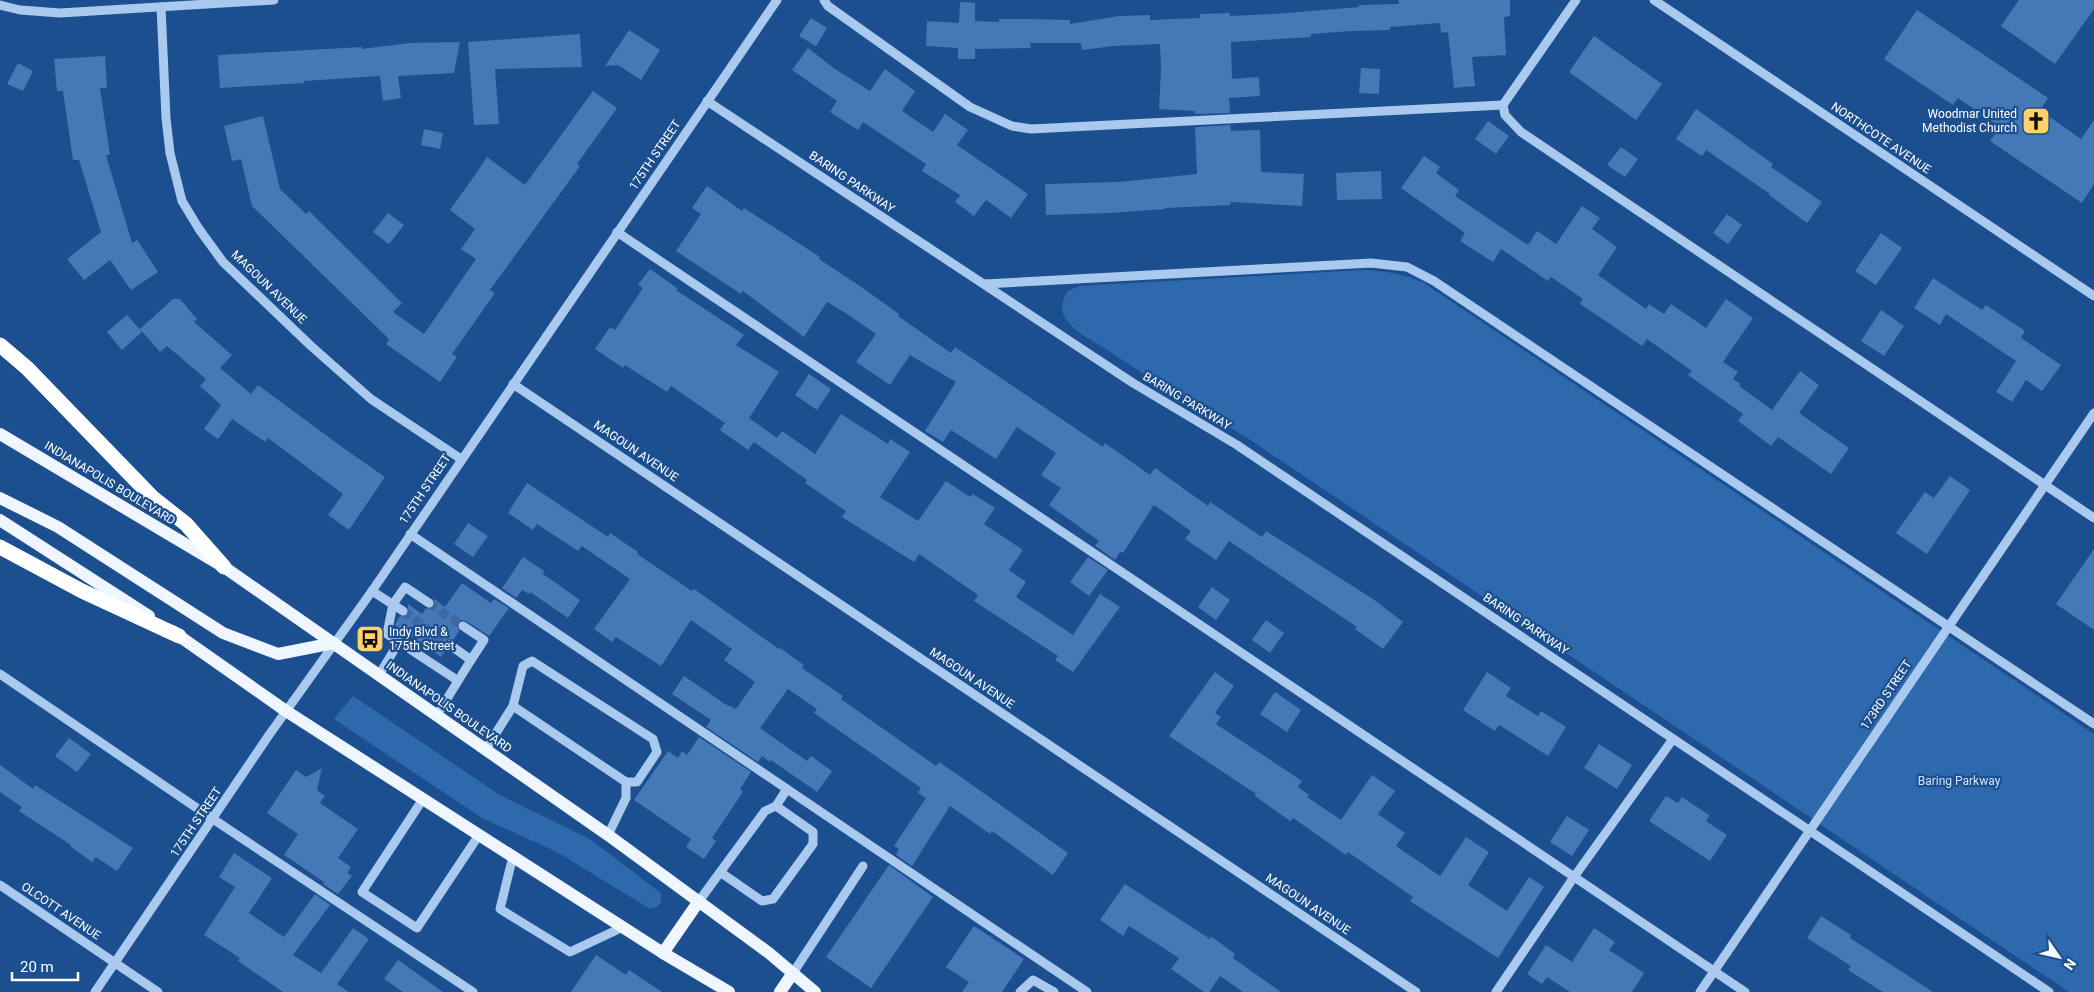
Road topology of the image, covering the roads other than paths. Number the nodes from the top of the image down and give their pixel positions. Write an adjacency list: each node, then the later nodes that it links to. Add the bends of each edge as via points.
1 (274, 0): 7 (street)
2 (777, 0): 8 (street, 175TH STREET)
3 (824, 0): 9 (street, via 970,107 1021,128)
4 (1576, 0): 9 (street)
5 (1654, 0): 12 (street, NORTHCOTE AVENUE)
6 (0, 5): 7 (street, via 20,10 60,12)
7 (160, 7): 17 (street, MAGOUN AVENUE, via 170,153 182,202 200,229 223,262 371,399)
8 (707, 100): 10 (street, 175TH STREET); 11 (street, BARING PARKWAY)
9 (1503, 105): 18 (street, via 1505,115 1521,132)
10 (617, 232): 14 (street, 175TH STREET); 56 (street)
11 (984, 284): 30 (street, via 1371,263 1407,267 1434,281); 43 (street, BARING PARKWAY, via 1133,383 1237,445)
12 (2094, 296)
13 (0, 344): 24 (highway, via 153,498 186,524)
14 (513, 384): 17 (street, 175TH STREET); 74 (street, MAGOUN AVENUE)
15 (2094, 413): 18 (street, 173RD STREET)
16 (0, 434): 24 (main road, INDIANAPOLIS BOULEVARD)
17 (461, 458): 22 (street, 175TH STREET)
18 (2045, 485): 20 (street); 30 (street, 173RD STREET)
19 (0, 498): 33 (main road, via 58,527 223,633 278,654)
20 (2094, 518)
21 (0, 520): 31 (main road)
22 (410, 534): 25 (street, 175TH STREET); 46 (street)
23 (0, 547): 31 (highway, via 82,591)
24 (224, 567): 33 (main road, INDIANAPOLIS BOULEVARD)
25 (372, 591): 27 (street); 33 (street, 175TH STREET)
26 (429, 603): 27 (street, via 405,587)
27 (393, 604): 28 (street); 32 (street, via 387,634)
28 (403, 611)
29 (463, 626): 35 (street, via 484,640)
30 (1949, 626): 42 (street); 50 (street, 173RD STREET)
31 (179, 636): 40 (main road)
32 (399, 642): 37 (street); 38 (street)
33 (334, 643): 37 (main road, INDIANAPOLIS BOULEVARD); 40 (street, 175TH STREET)
34 (450, 645): 35 (street)
35 (471, 660): 38 (street)
36 (0, 674): 49 (street)
37 (379, 675): 41 (main road, INDIANAPOLIS BOULEVARD)
38 (457, 680): 41 (street)
39 (513, 706): 44 (street); 45 (street); 45 (street, via 523,666 532,661 653,739 657,752 637,782)
40 (286, 711): 47 (main road); 49 (street, 175TH STREET)
41 (437, 715): 44 (main road, INDIANAPOLIS BOULEVARD)
42 (2094, 724)
43 (1673, 739): 50 (street, BARING PARKWAY); 56 (street)
44 (486, 749): 51 (main road, INDIANAPOLIS BOULEVARD)
45 (626, 782): 51 (street, via 626,798)
46 (787, 789): 48 (street); 73 (street)
47 (422, 798): 52 (main road); 52 (street, via 362,892 417,928)
48 (776, 806): 55 (street, via 765,811); 55 (street, via 813,832 813,844 773,899 762,901)
49 (213, 819): 61 (street, 175TH STREET); 67 (street)
50 (1810, 830): 62 (street, 173RD STREET); 78 (street, BARING PARKWAY)
51 (608, 834): 58 (main road, INDIANAPOLIS BOULEVARD)
52 (479, 835): 53 (main road)
53 (513, 856): 59 (main road); 59 (street, via 500,909 570,952)
54 (863, 866): 63 (street)
55 (720, 872): 58 (street)
56 (1574, 877): 62 (street); 75 (street)
57 (0, 885): 61 (street, OLCOTT AVENUE)
58 (698, 901): 60 (main road); 63 (main road, INDIANAPOLIS BOULEVARD)
59 (623, 927): 60 (main road)
60 (663, 953): 64 (main road)
61 (115, 963): 65 (street, 175TH STREET); 66 (street, OLCOTT AVENUE)
62 (1714, 971): 76 (street, 173RD STREET); 77 (street)
63 (793, 973): 69 (main road); 70 (main road, INDIANAPOLIS BOULEVARD)
64 (713, 988): 68 (main road)
65 (96, 992)
66 (158, 992)
67 (473, 992)
68 (729, 992)
69 (780, 992)
70 (815, 992)
71 (1020, 992): 72 (street, via 1033,980)
72 (1054, 992)
73 (1087, 992)
74 (1416, 992)
75 (1496, 992)
76 (1700, 992)
77 (1745, 992)
78 (2050, 992)

